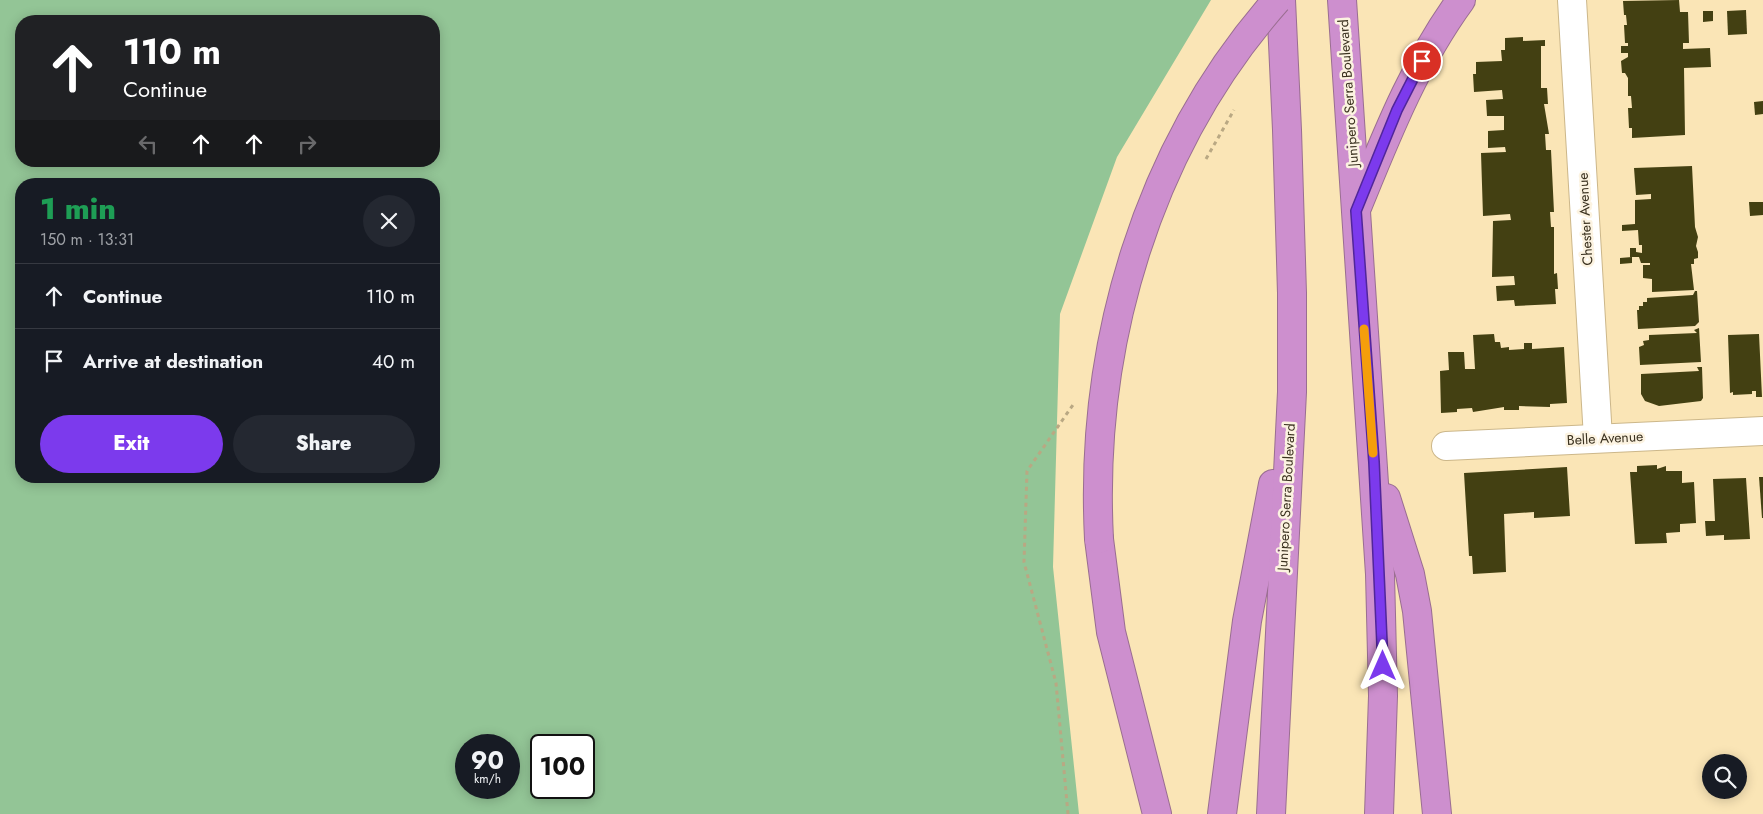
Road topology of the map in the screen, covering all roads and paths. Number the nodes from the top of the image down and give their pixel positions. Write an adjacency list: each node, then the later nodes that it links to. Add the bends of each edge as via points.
1 (1279, 0): 6 (highway, Junipero Serra Boulevard, via 1290,235); 11 (highway, bridge, via 1230,60 1194,118 1159,187 1128,274 1112,338 1102,404 1098,466 1099,538 1111,632)
2 (1342, 0): 5 (highway, Junipero Serra Boulevard)
3 (1461, 0): 5 (highway, via 1431,44 1397,110)
4 (1572, 0): 8 (street, Chester Avenue)
5 (1356, 211): 10 (highway, Junipero Serra Boulevard)
6 (1292, 392): 12 (highway, via 1250,602); 13 (highway, Junipero Serra Boulevard)
7 (1763, 430): 8 (street, Belle Avenue)
8 (1598, 438): 9 (street, Belle Avenue)
9 (1446, 446)
10 (1374, 462): 14 (highway, Junipero Serra Boulevard, via 1382,644); 15 (highway, via 1412,583)
11 (1157, 814)
12 (1222, 814)
13 (1272, 814)
14 (1379, 814)
15 (1437, 814)

